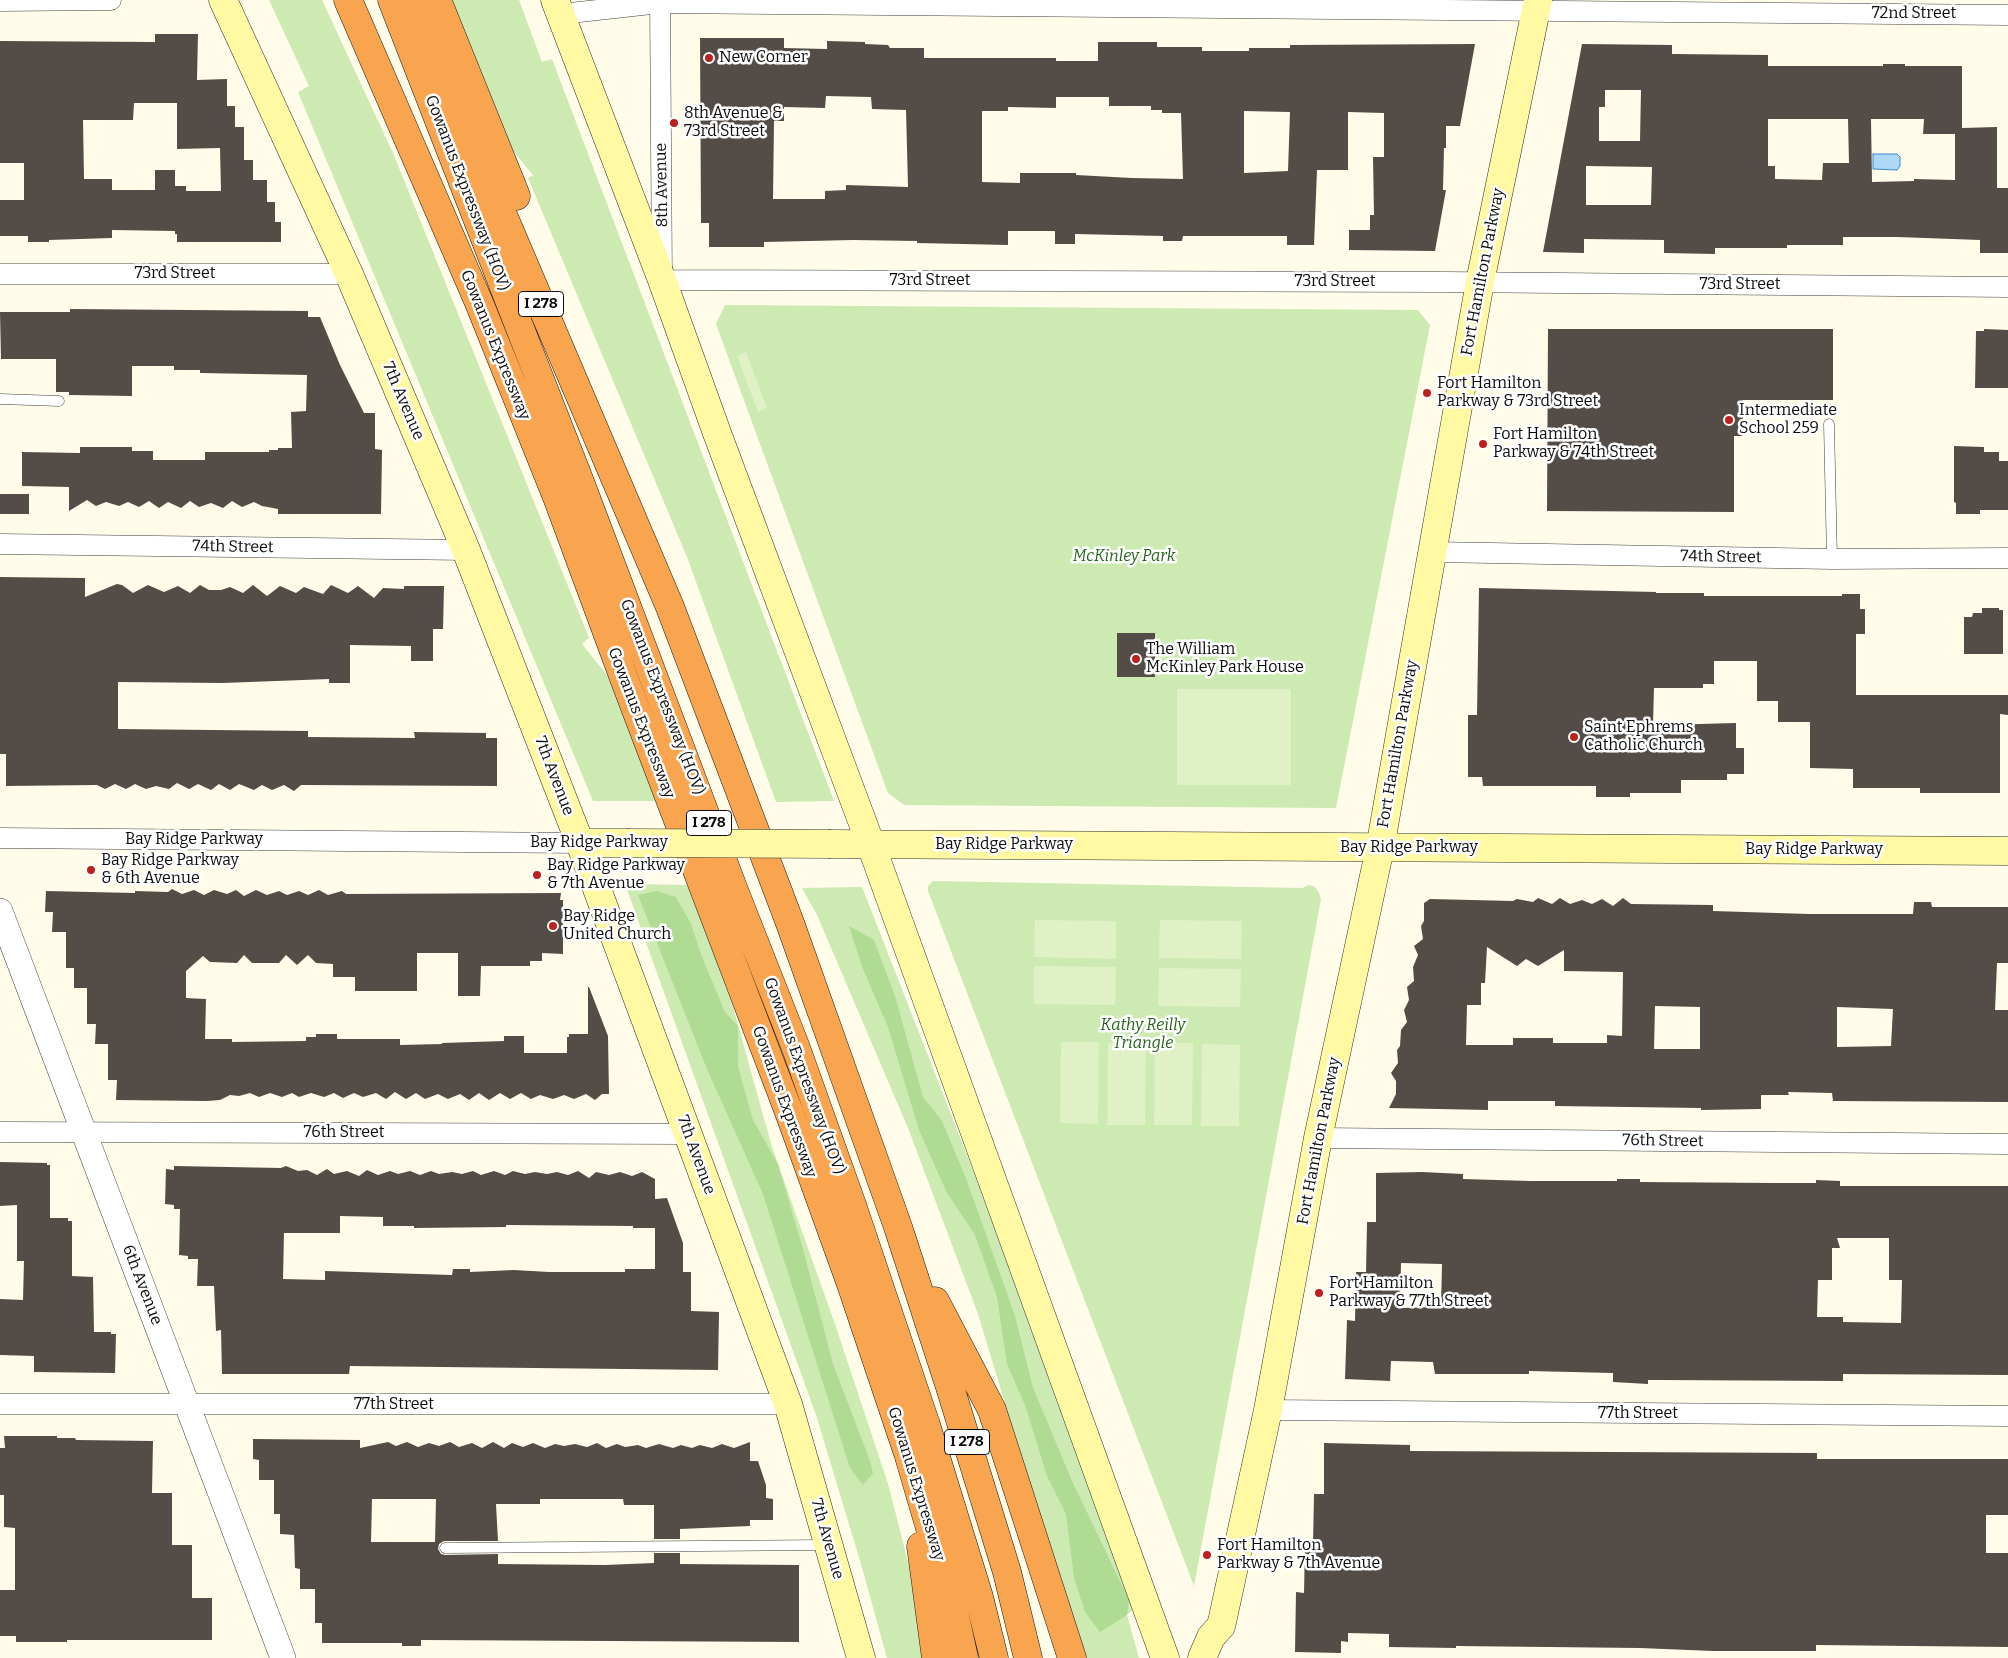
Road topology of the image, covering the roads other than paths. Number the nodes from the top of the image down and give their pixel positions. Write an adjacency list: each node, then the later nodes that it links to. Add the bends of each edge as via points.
1 (111, 0): 7 (street)
2 (223, 0): 13 (main road, 7th Avenue)
3 (348, 0): 43 (highway, Gowanus Expressway / I 278, via 480,305 557,498 852,1284)
4 (392, 0): 51 (highway, Gowanus Expressway (HOV) / I 278, via 799,1057 926,1425)
5 (413, 0): 25 (highway, I 278)
6 (437, 0): 25 (highway, via 627,468)
7 (0, 1)
8 (660, 1): 9 (street, 72nd Street); 10 (street, 72nd Street); 14 (street, 8th Avenue)
9 (1537, 6): 11 (street, 72nd Street); 15 (main road, Fort Hamilton Parkway)
10 (558, 7): 14 (main road)
11 (2008, 15)
12 (0, 274): 13 (street, 73rd Street)
13 (349, 274): 21 (main road, 7th Avenue)
14 (662, 280): 15 (street, 73rd Street); 28 (main road)
15 (1480, 282): 16 (street, 73rd Street); 22 (main road, Fort Hamilton Parkway)
16 (2008, 287)
17 (0, 400): 18 (lane)
18 (59, 401)
19 (1829, 424): 24 (lane)
20 (0, 544): 21 (street, 74th Street)
21 (466, 550): 27 (main road, 7th Avenue)
22 (1433, 552): 24 (street, 74th Street); 29 (main road, Fort Hamilton Parkway)
23 (2008, 558): 24 (street, 74th Street)
24 (1832, 559)
25 (670, 607): 37 (highway, I 278, via 790,923)
26 (0, 838): 27 (street, Bay Ridge Parkway)
27 (580, 843): 28 (main road, Bay Ridge Parkway, bridge); 34 (main road, 7th Avenue)
28 (871, 845): 29 (main road, Bay Ridge Parkway); 54 (main road)
29 (1380, 848): 30 (main road, Bay Ridge Parkway); 35 (main road, Fort Hamilton Parkway)
30 (2008, 852)
31 (0, 911): 33 (street, 6th Avenue)
32 (0, 1132): 33 (street, 76th Street)
33 (83, 1133): 34 (street, 76th Street); 40 (street, 6th Avenue)
34 (688, 1134): 39 (main road, 7th Avenue)
35 (1318, 1138): 36 (street, 76th Street); 41 (main road, Fort Hamilton Parkway)
36 (2008, 1144)
37 (898, 1227): 52 (highway, I 278, via 1008,1572); 53 (highway, via 992,1410)
38 (0, 1404): 40 (street, 77th Street)
39 (788, 1404): 40 (street, 77th Street); 44 (main road, 7th Avenue)
40 (188, 1405): 47 (street, 6th Avenue)
41 (1268, 1410): 42 (street, 77th Street); 46 (main road, Fort Hamilton Parkway)
42 (2008, 1416)
43 (908, 1453): 49 (highway); 50 (highway, Gowanus Expressway / I 278, via 952,1603)
44 (828, 1545): 45 (lane); 48 (main road, 7th Avenue)
45 (445, 1548)
46 (1221, 1626): 55 (main road, Fort Hamilton Parkway, via 1211,1637); 56 (main road)
47 (283, 1658)
48 (861, 1658)
49 (936, 1658)
50 (964, 1658)
51 (994, 1658)
52 (1028, 1658)
53 (1072, 1658)
54 (1165, 1658)
55 (1202, 1658)
56 (1223, 1658)

